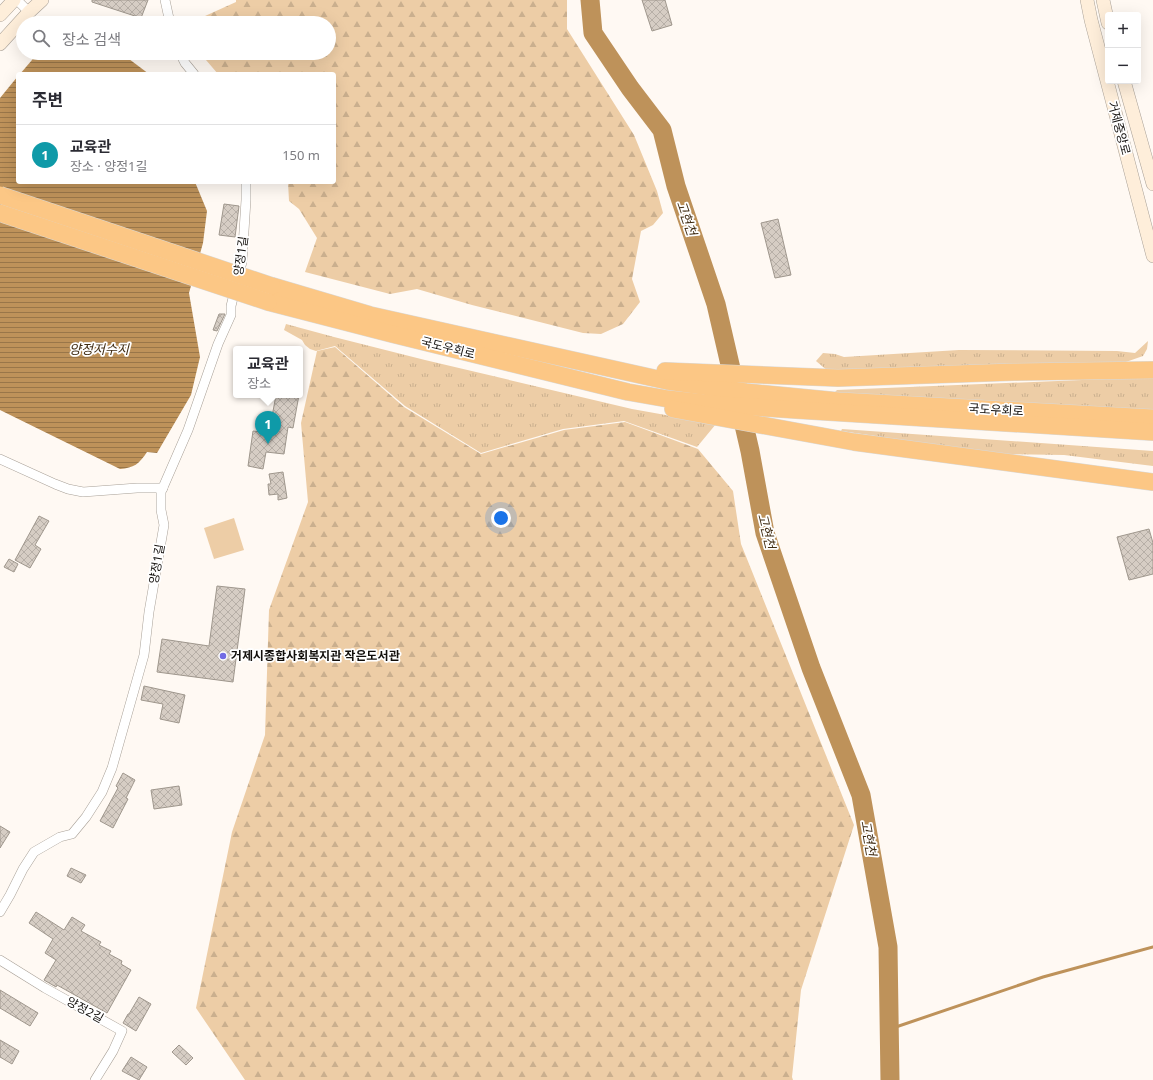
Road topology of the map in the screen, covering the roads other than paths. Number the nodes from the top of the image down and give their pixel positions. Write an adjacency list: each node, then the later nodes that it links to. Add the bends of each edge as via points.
1 (14, 0): 9 (main road)
2 (17, 0): 7 (street)
3 (42, 0): 7 (main road)
4 (165, 0): 11 (street)
5 (1088, 0): 21 (main road, 거제중앙로, via 1091,20)
6 (1103, 0): 8 (main road)
7 (29, 12): 10 (main road)
8 (1106, 12)
9 (0, 15)
10 (25, 16)
11 (168, 16)
12 (16, 26): 13 (main road)
13 (0, 44)
14 (183, 60): 15 (street)
15 (192, 72)
16 (1125, 84): 18 (main road, 거제중앙로)
17 (246, 184): 36 (street, 양정1길, via 242,262 231,315 218,344 188,430)
18 (1153, 184)
19 (0, 195): 23 (highway, bridge)
20 (0, 213): 23 (highway, bridge)
21 (1150, 230): 22 (main road, 거제중앙로)
22 (1153, 256)
23 (270, 294): 26 (highway, 국도우회로); 28 (highway, 국도우회로, via 392,334)
24 (1153, 358): 27 (highway)
25 (1153, 370): 27 (highway)
26 (625, 371): 27 (highway, via 658,370 838,378 993,372); 29 (highway, via 666,381)
27 (1122, 371)
28 (628, 392): 29 (highway, via 723,405); 33 (highway, via 677,411 832,438)
29 (840, 407): 30 (highway, 국도우회로); 31 (highway, 국도우회로)
30 (1153, 418)
31 (1153, 432)
32 (0, 459): 36 (street, via 55,484 83,492)
33 (1024, 465): 34 (highway, via 1048,461); 35 (highway)
34 (1153, 473)
35 (1153, 482)
36 (163, 488): 37 (street, 양정1길, via 161,510 164,525 148,612 144,655 112,768 102,792 72,834 60,837 34,852)
37 (0, 912)
38 (0, 960): 39 (street, 양정2길, via 122,1031)
39 (96, 1080)

